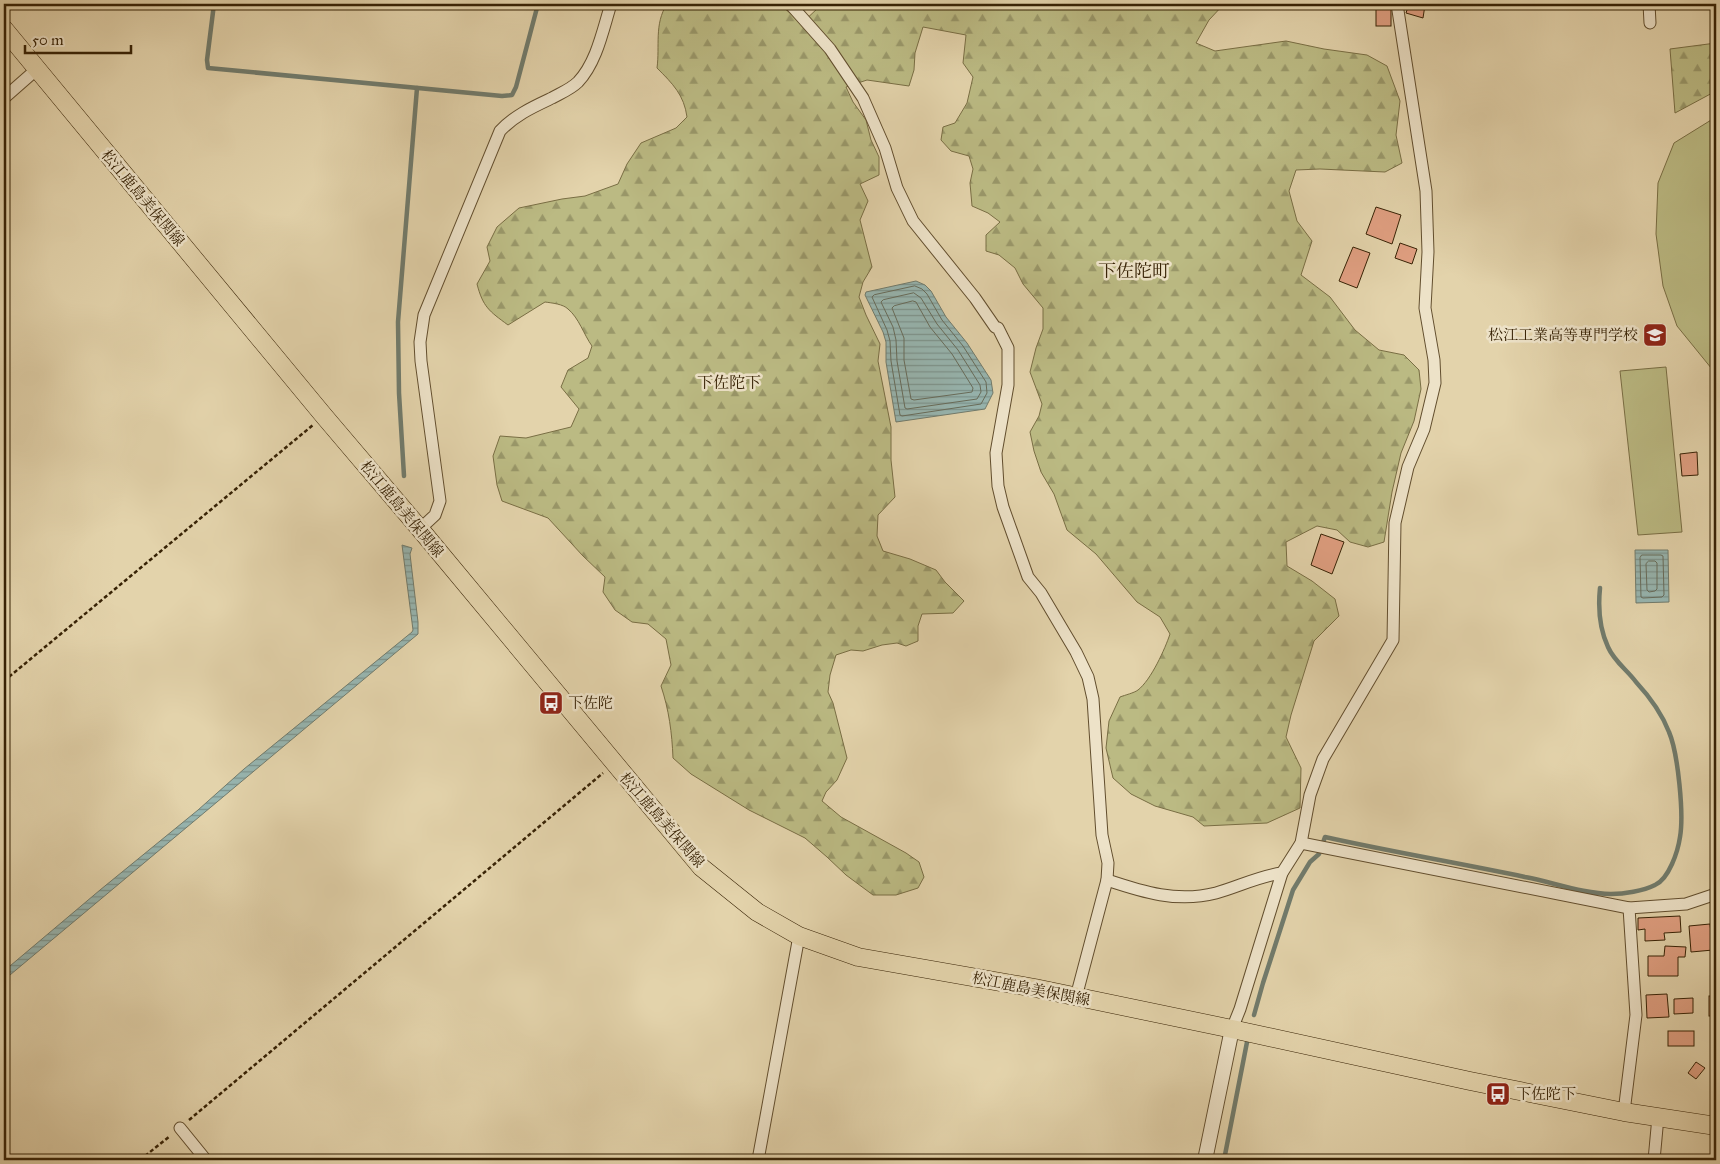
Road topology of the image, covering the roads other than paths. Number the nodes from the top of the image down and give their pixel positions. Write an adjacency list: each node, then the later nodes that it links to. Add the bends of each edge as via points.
1 (611, 4): 9 (street, via 595,52 578,82 519,114 500,131 424,315 421,362 440,501 435,515)
2 (790, 4): 12 (street, via 830,49 863,98 913,221 998,328 1008,348 1008,386 996,453 998,486 1028,577 1046,602 1088,677 1093,699)
3 (1397, 4): 10 (street, via 1426,192 1428,252 1425,308 1436,383 1424,429 1408,467 1396,523 1393,640 1323,759 1310,795)
4 (1649, 4): 5 (street)
5 (1650, 23)
6 (4, 29): 7 (main road, 松江鹿島美保関線)
7 (37, 69): 8 (street); 9 (main road, 松江鹿島美保関線)
8 (4, 98)
9 (420, 529): 15 (main road, 松江鹿島美保関線, via 701,867 757,912)
10 (1301, 842): 11 (street); 14 (street)
11 (1282, 873): 12 (street, via 1215,893 1185,898 1159,896); 17 (street)
12 (1107, 880): 16 (street)
13 (1716, 894): 14 (street, via 1686,904)
14 (1630, 908): 18 (street, via 1636,1015)
15 (799, 936): 16 (main road, 松江鹿島美保関線, via 858,957); 23 (street)
16 (1076, 997): 17 (main road, 松江鹿島美保関線)
17 (1232, 1029): 18 (main road, 松江鹿島美保関線); 24 (street)
18 (1624, 1112): 19 (main road, 松江鹿島美保関線)
19 (1658, 1117): 20 (main road, 松江鹿島美保関線); 25 (street)
20 (1716, 1126)
21 (180, 1128): 22 (street)
22 (206, 1160)
23 (758, 1160)
24 (1205, 1160)
25 (1654, 1160)

